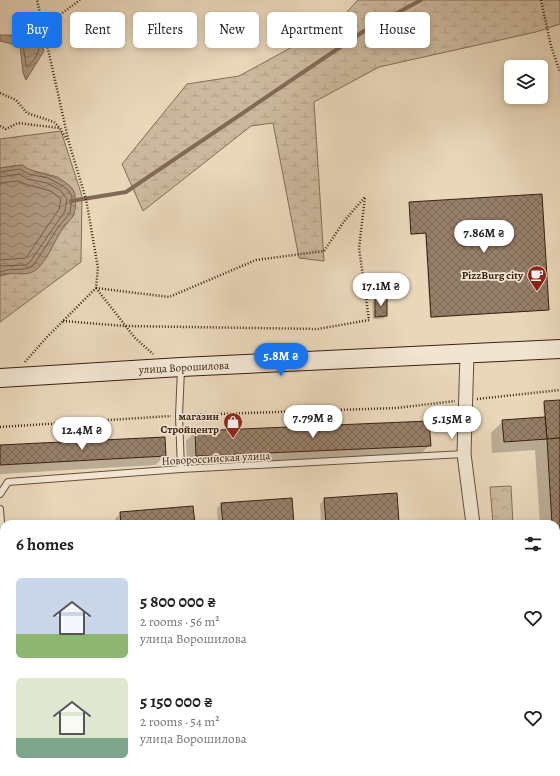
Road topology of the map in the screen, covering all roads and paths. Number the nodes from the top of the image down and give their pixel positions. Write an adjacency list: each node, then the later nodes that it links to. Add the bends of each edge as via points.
1 (37, 0): 4 (path)
2 (80, 0): 5 (path)
3 (541, 0): 7 (path, via 551,46)
4 (40, 12)
5 (62, 13)
6 (48, 48): 11 (path)
7 (560, 72)
8 (0, 93): 10 (path, via 16,100 27,113 54,122)
9 (0, 126): 10 (path, via 6,129 18,123)
10 (60, 128): 11 (path)
11 (69, 143): 12 (path, via 86,199 98,268)
12 (96, 288): 13 (path); 14 (path); 14 (path, via 169,297 256,260 324,251 345,220 366,197 359,248 369,320 318,329)
13 (63, 321): 14 (path); 19 (path)
14 (125, 326): 17 (path, via 134,338)
15 (560, 349): 16 (main road, улица Ворошилова)
16 (467, 354): 18 (main road, улица Ворошилова); 21 (street)
17 (155, 356)
18 (181, 367): 19 (main road, улица Ворошилова); 22 (lane)
19 (6, 377)
20 (560, 390): 21 (path)
21 (466, 400): 22 (path, via 396,408); 24 (street)
22 (179, 416): 23 (path); 25 (lane)
23 (0, 427)
24 (464, 454): 25 (lane, Новороссийская улица); 29 (street)
25 (180, 469): 26 (lane, Новороссийская улица, via 8,482)
26 (0, 494)
27 (0, 509): 28 (lane)
28 (1, 520)
29 (472, 520)

